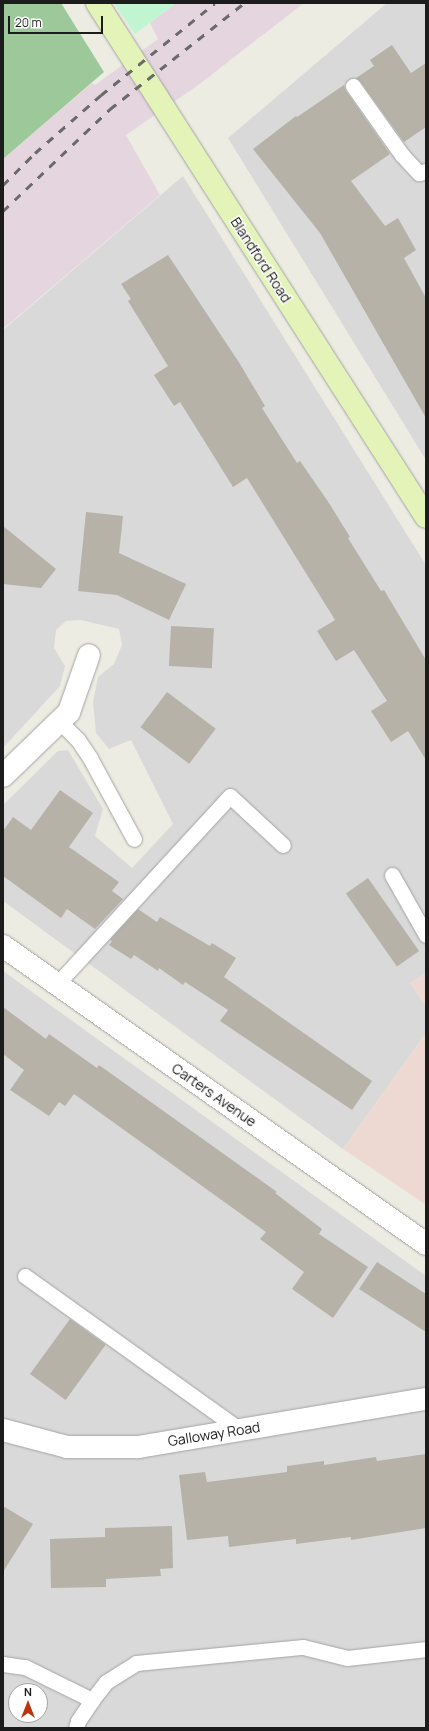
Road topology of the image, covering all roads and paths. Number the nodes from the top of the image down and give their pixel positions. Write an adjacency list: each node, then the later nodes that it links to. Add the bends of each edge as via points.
1 (97, 3): 4 (main road, Blandford Road)
2 (353, 86): 3 (lane, via 402,155 419,172)
3 (426, 171)
4 (426, 517)
5 (89, 655): 6 (street, via 69,712)
6 (60, 722): 7 (street); 8 (lane, via 78,740 90,758)
7 (3, 776)
8 (134, 839)
9 (283, 845): 13 (lane, via 230,796)
10 (392, 875): 11 (lane)
11 (426, 935)
12 (3, 946): 13 (street, Carters Avenue)
13 (57, 984): 14 (street, Carters Avenue)
14 (426, 1244)
15 (25, 1276): 18 (lane)
16 (426, 1399): 18 (street, Galloway Road)
17 (3, 1430): 18 (street, Galloway Road, via 67,1447 138,1447)
18 (240, 1430)
19 (426, 1649): 21 (lane, via 347,1658 302,1647 136,1663 106,1682)
20 (3, 1664): 21 (lane, via 25,1667)
21 (92, 1700): 22 (lane)
22 (76, 1728)

